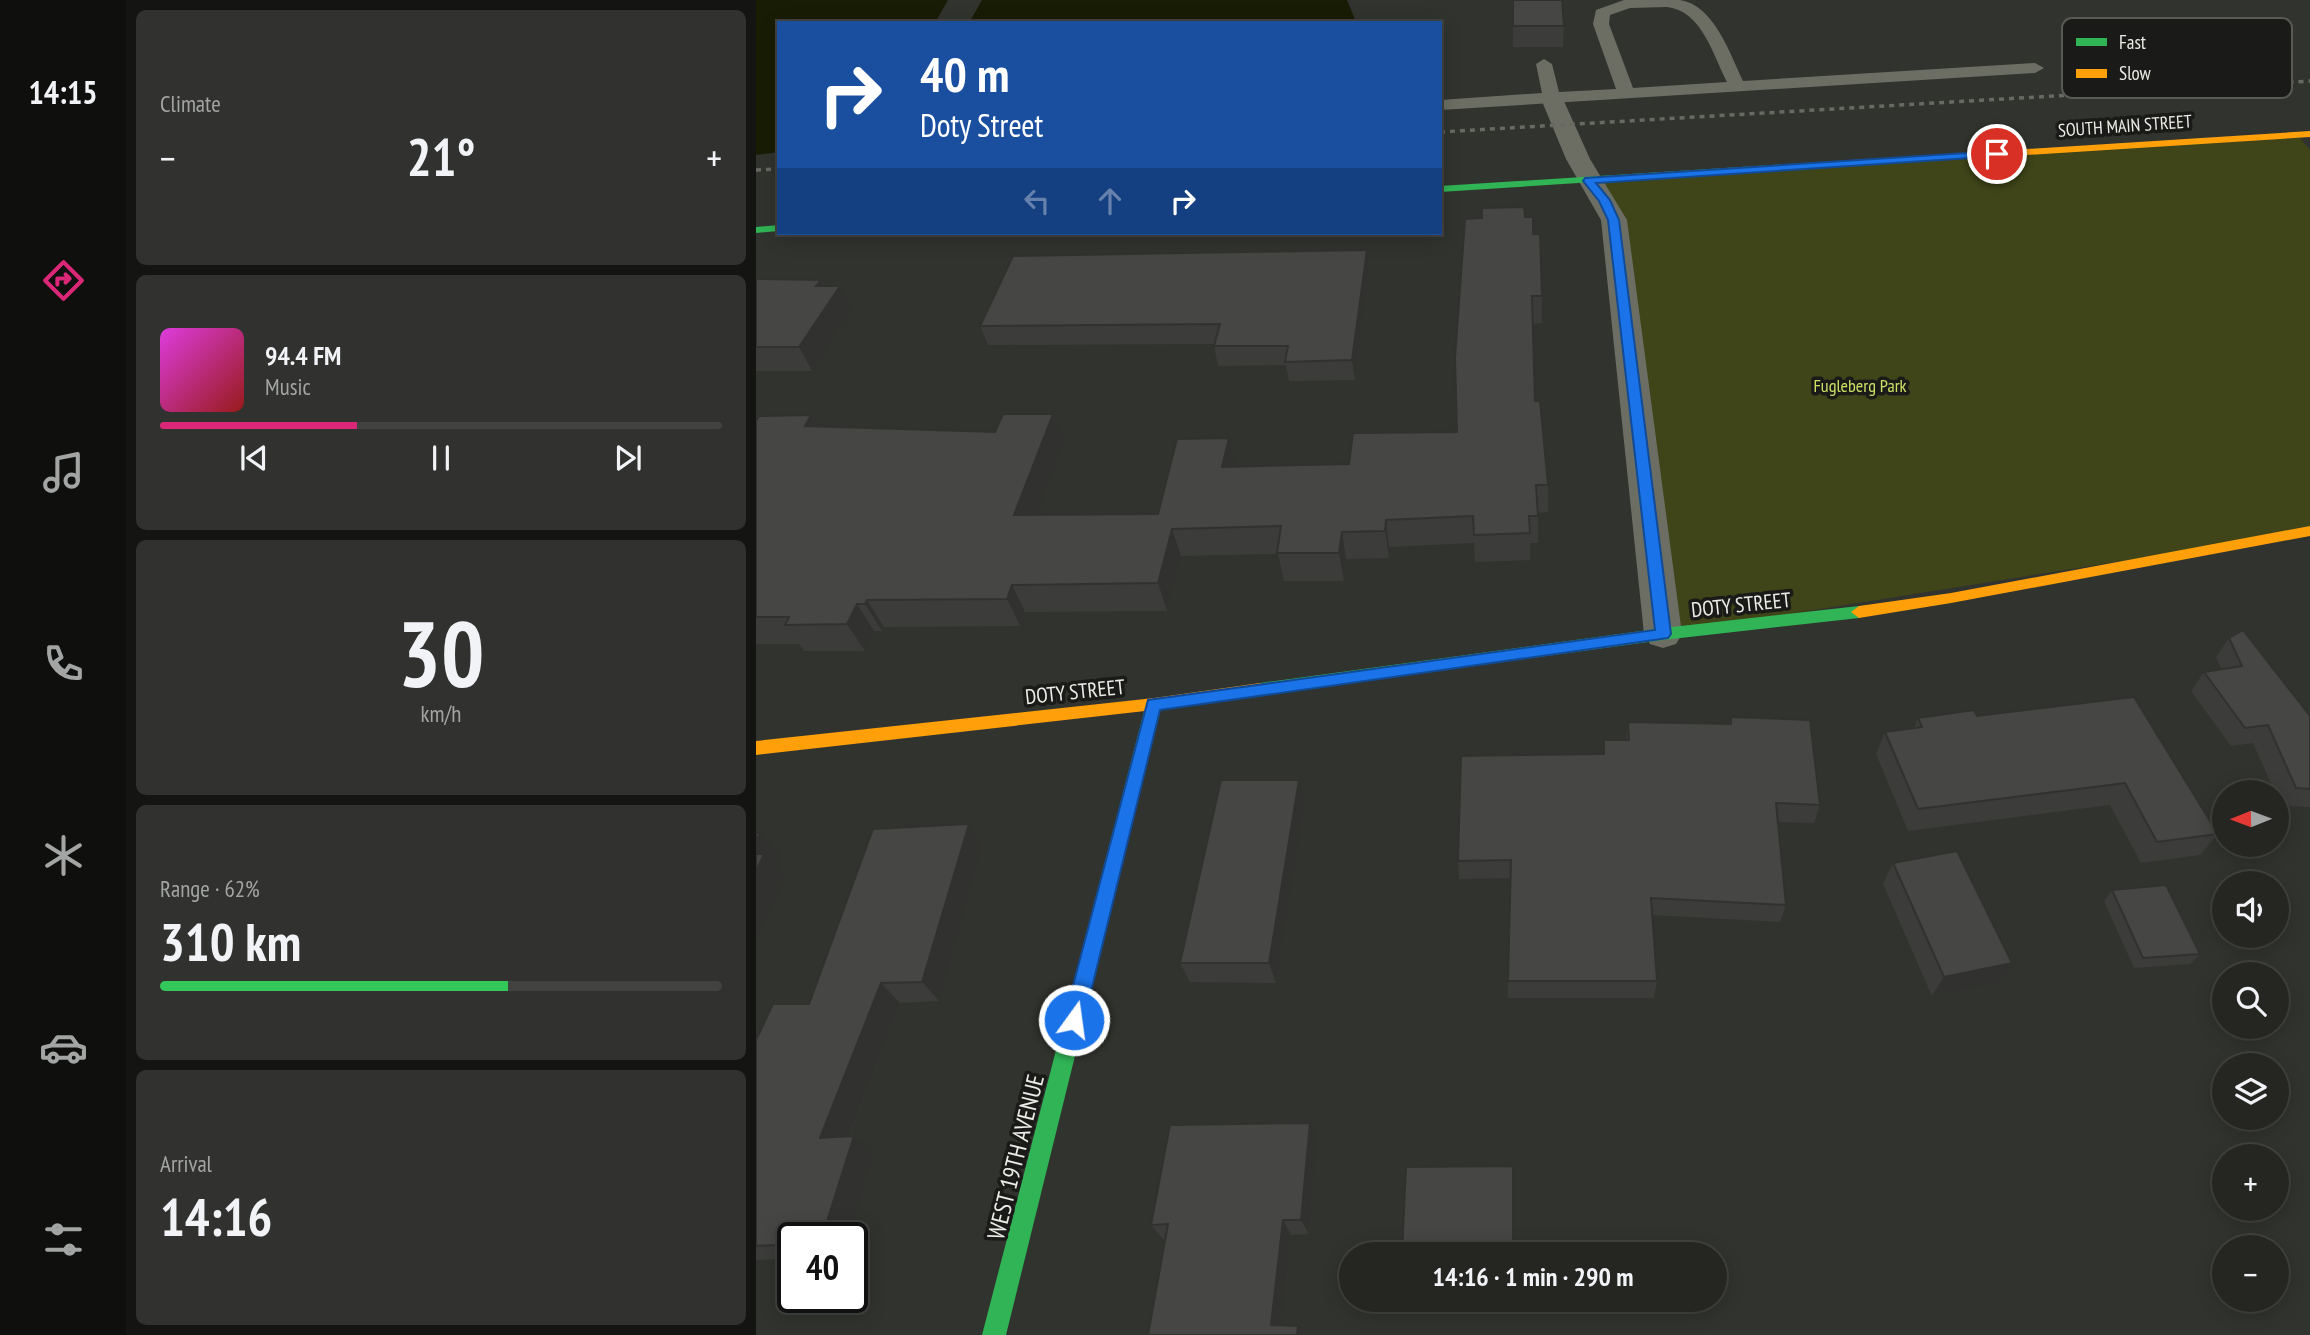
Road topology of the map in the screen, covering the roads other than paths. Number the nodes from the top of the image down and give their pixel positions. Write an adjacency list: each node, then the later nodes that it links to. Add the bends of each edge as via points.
1 (1544, 64): 5 (lane)
2 (2035, 68): 3 (lane)
3 (1738, 87): 4 (lane); 4 (lane, via 1700,17 1686,7 1663,2 1631,3 1602,13 1601,24)
4 (1628, 94): 5 (lane)
5 (1552, 99): 6 (lane); 8 (street)
6 (1442, 104)
7 (2310, 134): 8 (street, SOUTH MAIN STREET)
8 (1588, 181): 9 (street, SOUTH MAIN STREET); 13 (street, via 1614,220)
9 (1442, 189)
10 (777, 228): 11 (street)
11 (756, 230)
12 (2310, 531): 13 (street, DOTY STREET, via 1951,598)
13 (1663, 634): 14 (street, DOTY STREET)
14 (1154, 704): 15 (street, DOTY STREET); 16 (street, WEST 19TH AVENUE)
15 (756, 748)
16 (994, 1335)

